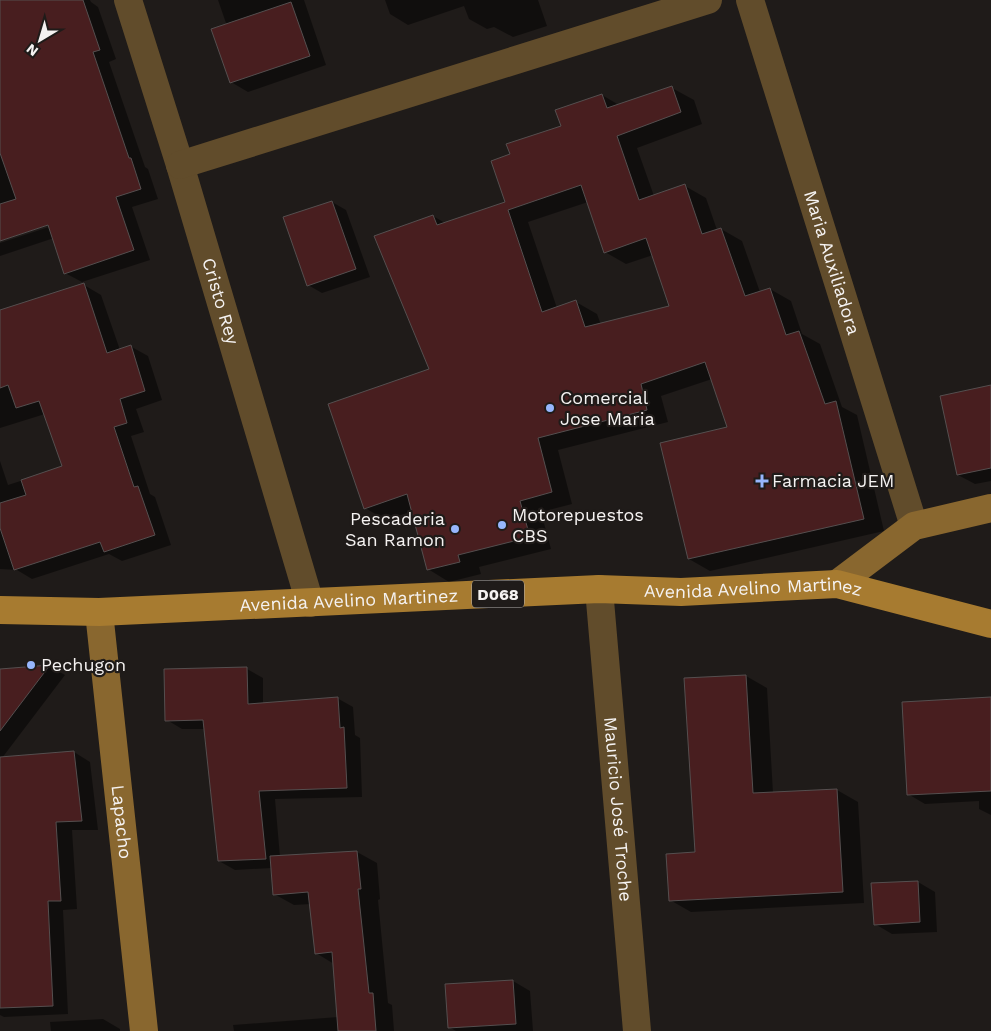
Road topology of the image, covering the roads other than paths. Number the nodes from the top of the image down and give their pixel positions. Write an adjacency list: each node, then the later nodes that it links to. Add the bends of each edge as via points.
1 (128, 0): 4 (street, Cristo Rey)
2 (708, 0): 4 (street)
3 (750, 0): 6 (street, Maria Auxiliadora)
4 (180, 165): 9 (street, Cristo Rey)
5 (991, 508): 6 (street)
6 (914, 526): 7 (street)
7 (837, 584): 8 (main road, Avenida Avelino Martinez / D068, via 681,592); 12 (main road, Avenida Avelino Martinez / D068)
8 (599, 589): 9 (main road, Avenida Avelino Martinez / D068); 14 (street, Mauricio José Troche)
9 (310, 603): 11 (main road, Avenida Avelino Martinez / D068)
10 (0, 610): 11 (main road, Avenida Avelino Martinez / D068)
11 (99, 612): 13 (street, Lapacho)
12 (991, 624)
13 (144, 1031)
14 (636, 1031)

